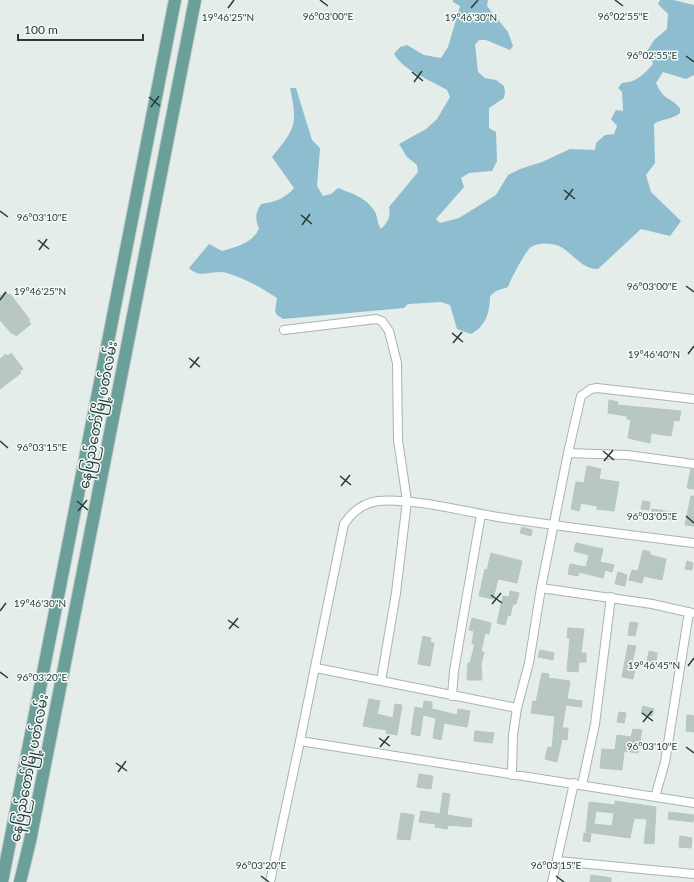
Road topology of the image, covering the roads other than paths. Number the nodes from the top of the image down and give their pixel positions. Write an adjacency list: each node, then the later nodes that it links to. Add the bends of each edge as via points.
1 (175, 0): 25 (main road)
2 (195, 0): 26 (main road, နေပြည်တော်မြို့ပတ်လမ်း)
3 (284, 330): 7 (street, via 376,320 382,321 386,326 397,363 398,440)
4 (694, 399): 5 (street, via 597,388 591,390 581,396)
5 (568, 453): 6 (street, via 627,455); 9 (street)
6 (694, 464)
7 (407, 501): 8 (street); 14 (street, via 377,501 367,504 358,508 344,524 324,616); 15 (street, via 396,594)
8 (481, 514): 9 (street); 16 (street)
9 (554, 525): 10 (street); 11 (street)
10 (694, 543)
11 (541, 588): 12 (street); 17 (street, via 529,663)
12 (611, 597): 13 (street); 20 (street, via 595,724)
13 (691, 613): 21 (street, via 665,762)
14 (316, 668): 15 (street); 18 (street)
15 (381, 681): 16 (street)
16 (452, 696): 17 (street)
17 (517, 708): 19 (street)
18 (300, 741): 19 (street); 27 (street)
19 (512, 775): 20 (street)
20 (578, 784): 21 (street); 23 (street)
21 (656, 796): 22 (street)
22 (694, 803)
23 (558, 861): 24 (street); 28 (street)
24 (694, 874)
25 (2, 882)
26 (20, 882)
27 (270, 882)
28 (552, 882)

